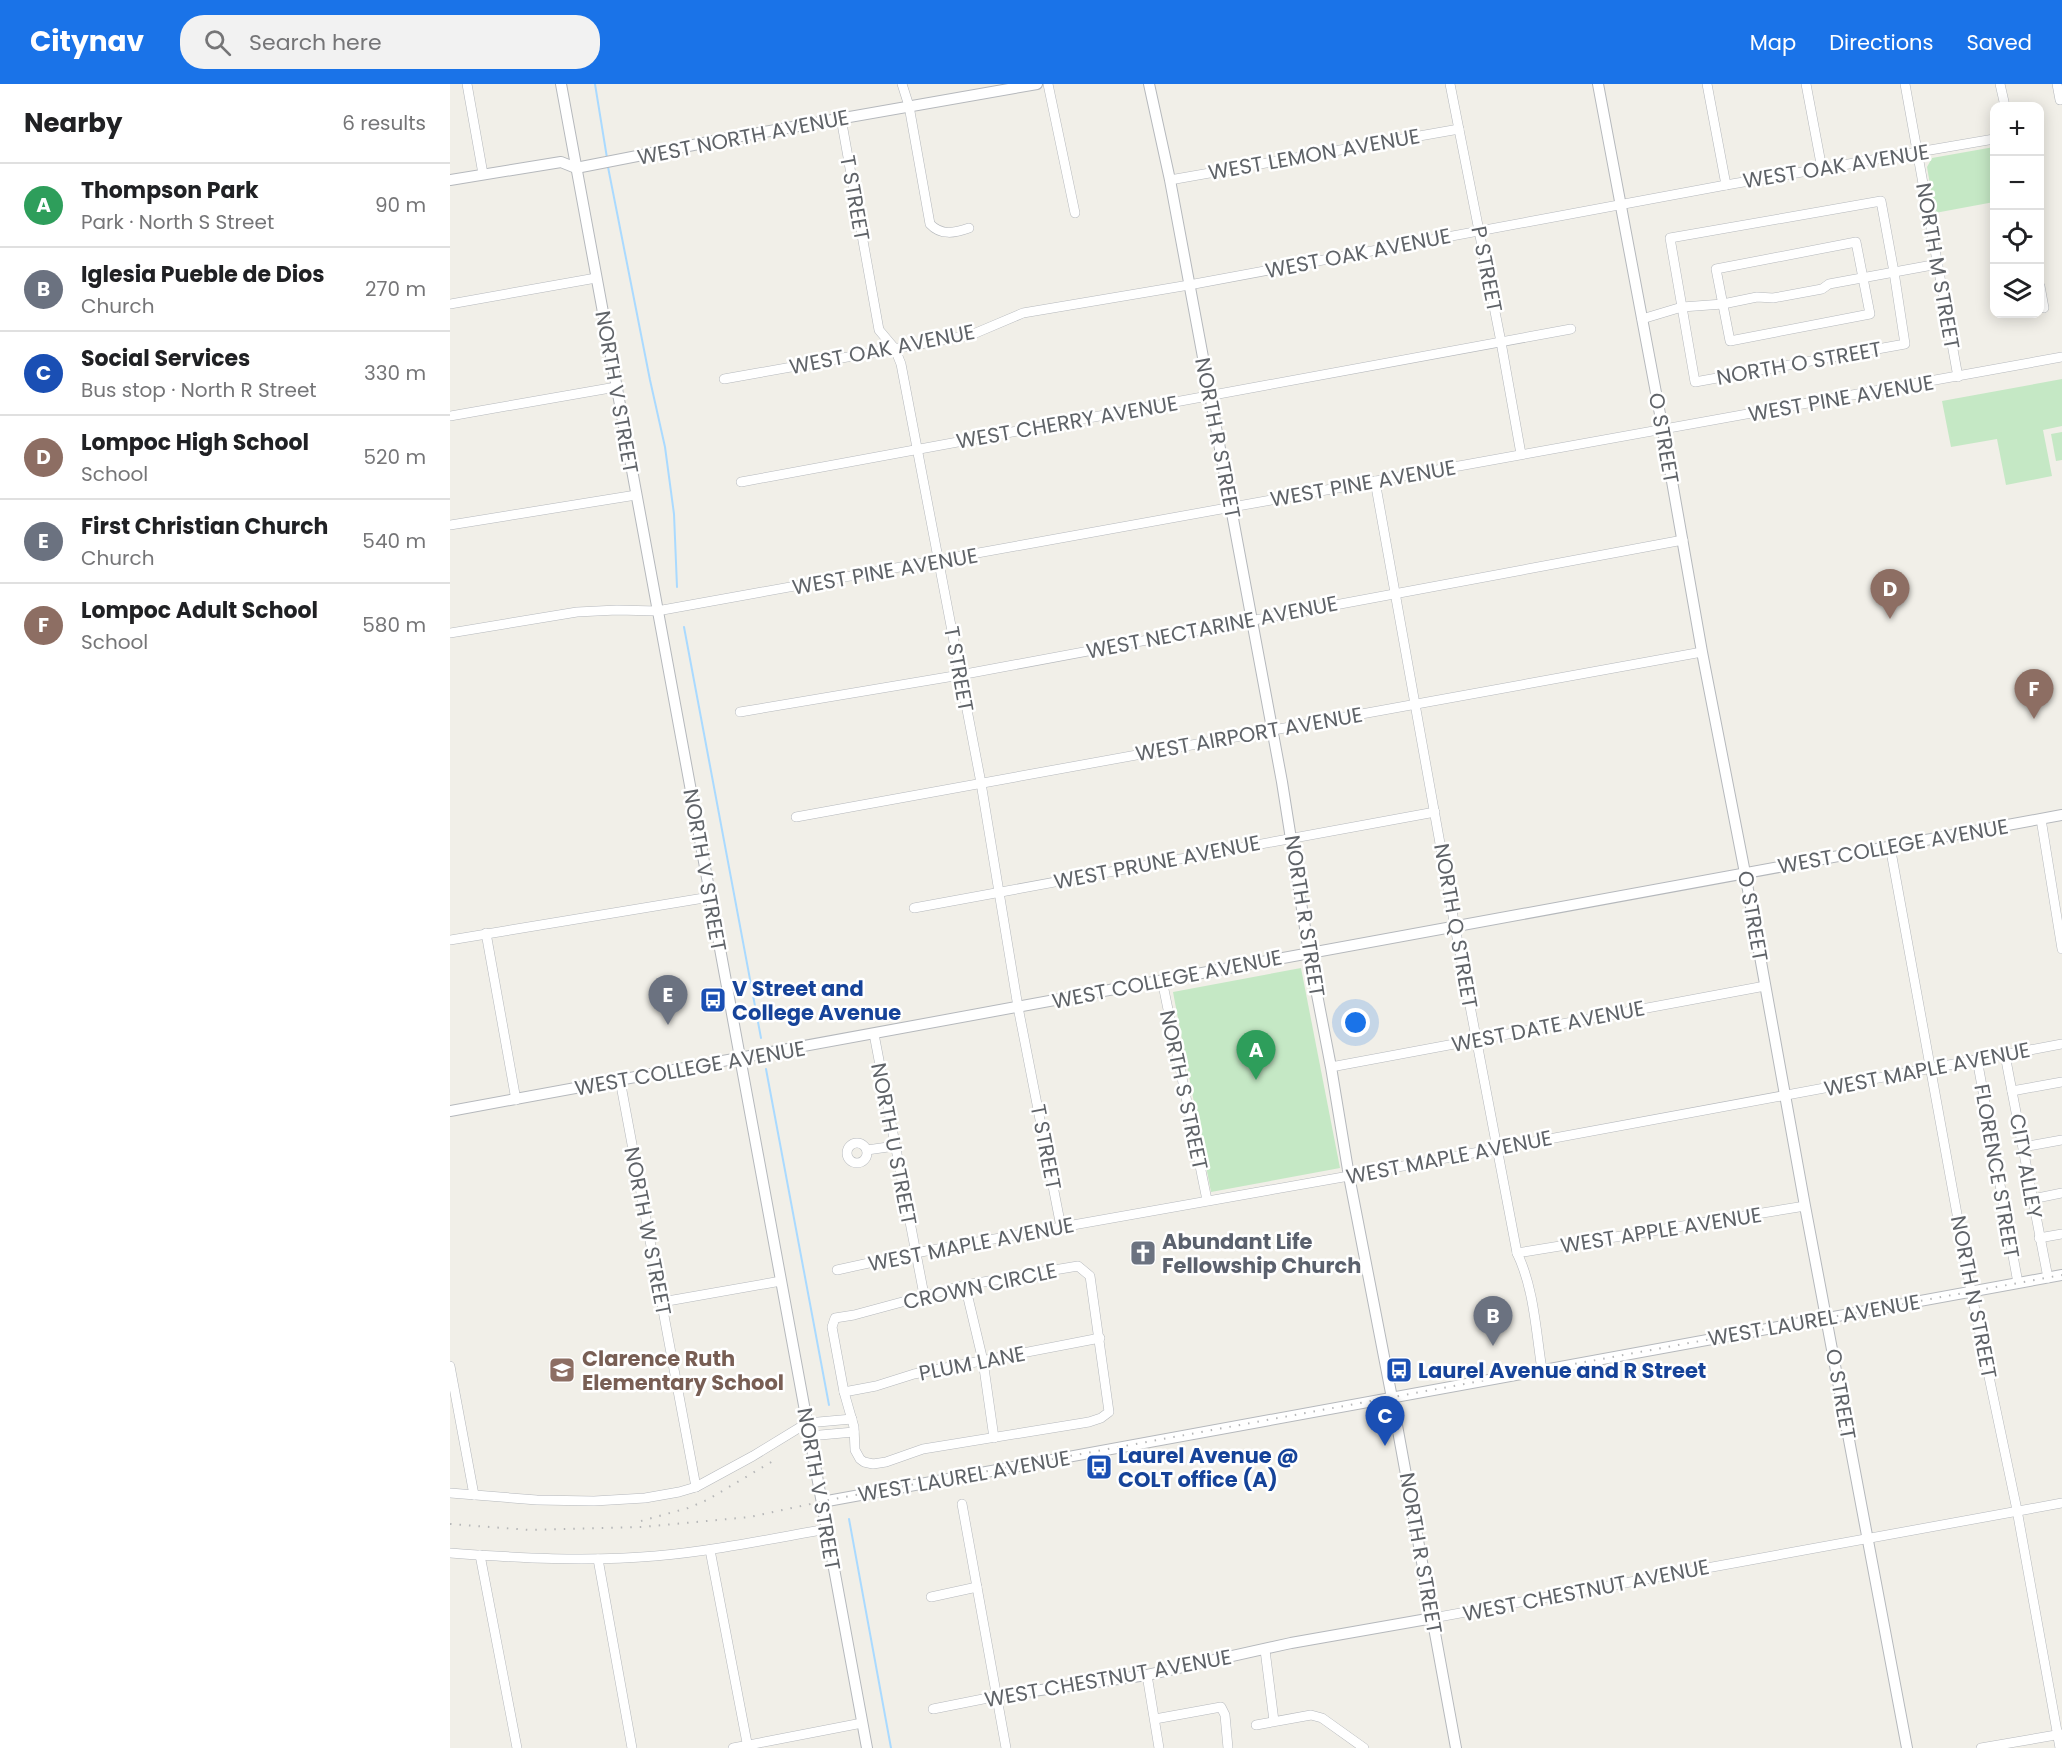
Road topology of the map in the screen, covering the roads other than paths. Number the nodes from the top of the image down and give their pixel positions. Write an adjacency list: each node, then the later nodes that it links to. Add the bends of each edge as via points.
1 (467, 84): 23 (street)
2 (561, 84): 21 (street, NORTH V STREET)
3 (902, 84): 16 (street)
4 (1036, 84): 16 (street, WEST NORTH AVENUE)
5 (1048, 84): 28 (street)
6 (1149, 84): 25 (street, NORTH R STREET)
7 (1450, 84): 18 (street, P STREET)
8 (1598, 84): 27 (street, O STREET)
9 (1707, 84): 26 (street)
10 (1806, 84): 22 (street)
11 (1905, 84): 20 (street, NORTH M STREET)
12 (2000, 84): 15 (street)
13 (2057, 84): 14 (street)
14 (2062, 99)
15 (2004, 102)
16 (909, 106): 17 (street, WEST NORTH AVENUE); 29 (street, via 930,224 942,232)
17 (841, 118): 21 (street, WEST NORTH AVENUE); 42 (street, T STREET, via 879,330)
18 (1459, 129): 25 (street, WEST LEMON AVENUE); 30 (street, P STREET)
19 (1990, 140): 20 (street, WEST OAK AVENUE)
20 (1918, 153): 22 (street, WEST OAK AVENUE); 31 (street, NORTH M STREET)
21 (576, 168): 23 (street, WEST NORTH AVENUE, via 561,162); 33 (street, NORTH V STREET)
22 (1822, 169): 26 (street, WEST OAK AVENUE)
23 (483, 174): 24 (street, WEST NORTH AVENUE)
24 (450, 180)
25 (1170, 180): 35 (street, NORTH R STREET)
26 (1726, 185): 27 (street, WEST OAK AVENUE)
27 (1620, 204): 30 (street, WEST OAK AVENUE); 39 (street, O STREET)
28 (1075, 213)
29 (969, 228)
30 (1480, 231): 35 (street, WEST OAK AVENUE); 41 (street, P STREET)
31 (1938, 264): 32 (street); 44 (street, NORTH M STREET)
32 (1894, 272): 34 (street); 38 (street, NORTH O STREET, via 1881,201 1670,238); 38 (street, NORTH O STREET, via 1905,344 1695,381)
33 (596, 278): 36 (street); 46 (street, NORTH V STREET)
34 (1863, 278): 37 (street, via 1828,284 1822,290); 37 (street, via 1856,242 1716,269); 37 (street, via 1870,314 1730,341)
35 (1189, 285): 42 (street, WEST OAK AVENUE, via 1023,313 971,334); 47 (street, NORTH R STREET)
36 (450, 304)
37 (1723, 304): 38 (street)
38 (1682, 307): 39 (street)
39 (1642, 319): 49 (street, O STREET)
40 (1571, 329): 41 (street, WEST CHERRY AVENUE)
41 (1501, 342): 47 (street, WEST CHERRY AVENUE); 51 (street, P STREET)
42 (895, 349): 45 (street, WEST OAK AVENUE); 50 (street, T STREET)
43 (2062, 357): 44 (street, WEST PINE AVENUE)
44 (1958, 377): 49 (street, WEST PINE AVENUE)
45 (724, 379)
46 (616, 387): 48 (street); 54 (street, NORTH V STREET)
47 (1211, 396): 50 (street, WEST CHERRY AVENUE); 55 (street, NORTH R STREET)
48 (450, 416)
49 (1663, 430): 51 (street, WEST PINE AVENUE); 57 (street, O STREET)
50 (918, 450): 53 (street, WEST CHERRY AVENUE); 58 (street, T STREET)
51 (1521, 454): 52 (street, WEST PINE AVENUE)
52 (1375, 481): 55 (street, WEST PINE AVENUE); 59 (street, NORTH Q STREET)
53 (741, 482)
54 (636, 495): 56 (street); 60 (street, NORTH V STREET)
55 (1231, 507): 58 (street, WEST PINE AVENUE); 61 (street, NORTH R STREET)
56 (450, 525)
57 (1683, 540): 59 (street, WEST NECTARINE AVENUE); 63 (street, O STREET)
58 (939, 561): 60 (street, WEST PINE AVENUE); 64 (street, T STREET)
59 (1395, 593): 61 (street, WEST NECTARINE AVENUE); 65 (street, NORTH Q STREET)
60 (657, 611): 62 (street, WEST PINE AVENUE, via 577,612); 77 (street, NORTH V STREET)
61 (1252, 619): 64 (street, WEST NECTARINE AVENUE); 67 (street, NORTH R STREET)
62 (450, 633)
63 (1702, 652): 65 (street, WEST AIRPORT AVENUE); 75 (street, O STREET)
64 (960, 675): 66 (street, WEST NECTARINE AVENUE); 68 (street, T STREET)
65 (1416, 704): 67 (street, WEST AIRPORT AVENUE); 69 (street, NORTH Q STREET)
66 (740, 712)
67 (1272, 729): 68 (street, WEST AIRPORT AVENUE); 73 (street, NORTH R STREET)
68 (981, 783): 71 (street, WEST AIRPORT AVENUE); 76 (street, T STREET)
69 (1435, 812): 73 (street, WEST PRUNE AVENUE); 79 (street, NORTH Q STREET)
70 (2062, 815): 72 (street, WEST COLLEGE AVENUE)
71 (796, 816)
72 (2041, 819): 74 (street, WEST COLLEGE AVENUE); 82 (street)
73 (1292, 837): 76 (street, WEST PRUNE AVENUE); 83 (street, NORTH R STREET)
74 (1890, 846): 75 (street, WEST COLLEGE AVENUE); 94 (street, NORTH N STREET)
75 (1745, 873): 79 (street, WEST COLLEGE AVENUE); 85 (street, O STREET)
76 (999, 892): 78 (street, WEST PRUNE AVENUE); 86 (street, T STREET)
77 (710, 897): 80 (street); 91 (street, NORTH V STREET)
78 (914, 908)
79 (1455, 927): 83 (street, WEST COLLEGE AVENUE); 88 (street, NORTH Q STREET)
80 (486, 933): 81 (street); 99 (street)
81 (450, 940)
82 (2062, 950)
83 (1309, 953): 84 (street, WEST COLLEGE AVENUE); 93 (street, NORTH R STREET)
84 (1162, 980): 86 (street, WEST COLLEGE AVENUE); 109 (street, NORTH S STREET)
85 (1765, 986): 88 (street, WEST DATE AVENUE); 98 (street, O STREET)
86 (1018, 1007): 87 (street, WEST COLLEGE AVENUE); 111 (street, T STREET)
87 (874, 1034): 91 (street, WEST COLLEGE AVENUE); 102 (street, NORTH U STREET)
88 (1477, 1039): 93 (street, WEST DATE AVENUE); 104 (street, NORTH Q STREET)
89 (2062, 1044): 90 (street, WEST MAPLE AVENUE)
90 (2004, 1055): 92 (street, WEST MAPLE AVENUE); 97 (street, CITY ALLEY)
91 (740, 1059): 95 (street, WEST COLLEGE AVENUE); 119 (street, NORTH V STREET)
92 (1977, 1059): 94 (street, WEST MAPLE AVENUE); 120 (street, FLORENCE STREET)
93 (1331, 1066): 106 (street, NORTH R STREET)
94 (1931, 1069): 98 (street, WEST MAPLE AVENUE); 122 (street, NORTH N STREET)
95 (620, 1080): 99 (street, WEST COLLEGE AVENUE); 124 (street, NORTH W STREET)
96 (2062, 1082): 97 (street)
97 (2012, 1091): 103 (street, CITY ALLEY)
98 (1786, 1095): 104 (street, WEST MAPLE AVENUE); 110 (street, O STREET)
99 (516, 1100): 100 (street, WEST COLLEGE AVENUE)
100 (450, 1112)
101 (2062, 1140): 103 (street)
102 (895, 1146): 105 (street); 114 (street, NORTH U STREET)
103 (2023, 1147): 108 (street, CITY ALLEY)
104 (1497, 1148): 106 (street, WEST MAPLE AVENUE); 115 (street, NORTH Q STREET)
105 (867, 1150)
106 (1349, 1176): 109 (street, WEST MAPLE AVENUE); 131 (street, NORTH R STREET)
107 (2062, 1192): 108 (street)
108 (2032, 1199): 113 (street, CITY ALLEY)
109 (1207, 1200): 111 (street, WEST MAPLE AVENUE)
110 (1805, 1206): 115 (street, WEST APPLE AVENUE); 125 (street, O STREET)
111 (1061, 1227): 114 (street, WEST MAPLE AVENUE)
112 (2062, 1234): 113 (street)
113 (2039, 1238): 118 (street, CITY ALLEY)
114 (915, 1253): 116 (street, WEST MAPLE AVENUE); 123 (street, NORTH U STREET)
115 (1517, 1253): 129 (street, NORTH Q STREET, via 1524,1267)
116 (837, 1270)
117 (2062, 1275): 118 (street, WEST LAUREL AVENUE)
118 (2048, 1278): 120 (street, WEST LAUREL AVENUE)
119 (781, 1281): 124 (street); 133 (street, NORTH V STREET)
120 (2018, 1283): 122 (street, WEST LAUREL AVENUE)
121 (965, 1285): 123 (street, CROWN CIRCLE); 126 (street, CROWN CIRCLE, via 1078,1266 1090,1276); 127 (street)
122 (1971, 1291): 125 (street, WEST LAUREL AVENUE); 143 (street, NORTH N STREET)
123 (924, 1295): 130 (street, CROWN CIRCLE, via 835,1318 832,1327)
124 (662, 1302): 137 (street, NORTH W STREET)
125 (1827, 1318): 129 (street, WEST LAUREL AVENUE); 145 (street, O STREET)
126 (1100, 1338): 127 (street, PLUM LANE); 136 (street, CROWN CIRCLE, via 1109,1412 1089,1422)
127 (982, 1361): 130 (street, PLUM LANE); 136 (street)
128 (450, 1366): 139 (street)
129 (1542, 1370): 131 (street, WEST LAUREL AVENUE)
130 (844, 1392): 132 (street, CROWN CIRCLE)
131 (1392, 1398): 140 (street, WEST LAUREL AVENUE); 152 (street, NORTH R STREET)
132 (852, 1419): 133 (street); 134 (street, CROWN CIRCLE)
133 (807, 1423): 135 (street, NORTH V STREET); 137 (street)
134 (854, 1432): 135 (street); 136 (street, CROWN CIRCLE, via 855,1450 869,1464 923,1449)
135 (809, 1436): 140 (street, NORTH V STREET)
136 (994, 1438)
137 (696, 1487): 139 (street, via 645,1498 594,1501)
138 (450, 1493): 139 (street)
139 (474, 1495)
140 (822, 1502): 144 (street, NORTH V STREET)
141 (2062, 1503): 143 (street, WEST CHESTNUT AVENUE)
142 (962, 1504): 150 (street)
143 (2017, 1509): 145 (street, WEST CHESTNUT AVENUE); 161 (street, NORTH N STREET)
144 (827, 1529): 146 (street); 159 (street, NORTH V STREET)
145 (1867, 1538): 152 (street, WEST CHESTNUT AVENUE); 172 (street, O STREET)
146 (710, 1550): 149 (street); 162 (street)
147 (450, 1553): 148 (street)
148 (480, 1555): 149 (street); 163 (street)
149 (598, 1559): 164 (street)
150 (977, 1587): 151 (street); 155 (street)
151 (931, 1596)
152 (1433, 1618): 153 (street, WEST CHESTNUT AVENUE); 171 (street, NORTH R STREET)
153 (1265, 1650): 154 (street, WEST CHESTNUT AVENUE); 158 (street)
154 (1148, 1675): 155 (street, WEST CHESTNUT AVENUE); 157 (street)
155 (998, 1696): 156 (street, WEST CHESTNUT AVENUE); 167 (street)
156 (933, 1709)
157 (1155, 1719): 168 (street); 169 (street, via 1221,1707)
158 (1274, 1721): 160 (street); 170 (street, via 1311,1715 1322,1718)
159 (862, 1723): 162 (street); 166 (street, NORTH V STREET)
160 (1256, 1725)
161 (2060, 1735): 173 (street); 174 (street, NORTH N STREET)
162 (747, 1747): 165 (street)
163 (517, 1748)
164 (632, 1748)
165 (732, 1748)
166 (867, 1748)
167 (1006, 1748)
168 (1159, 1748)
169 (1228, 1748)
170 (1364, 1748)
171 (1456, 1748)
172 (1907, 1748)
173 (1981, 1748)
174 (2060, 1748)

